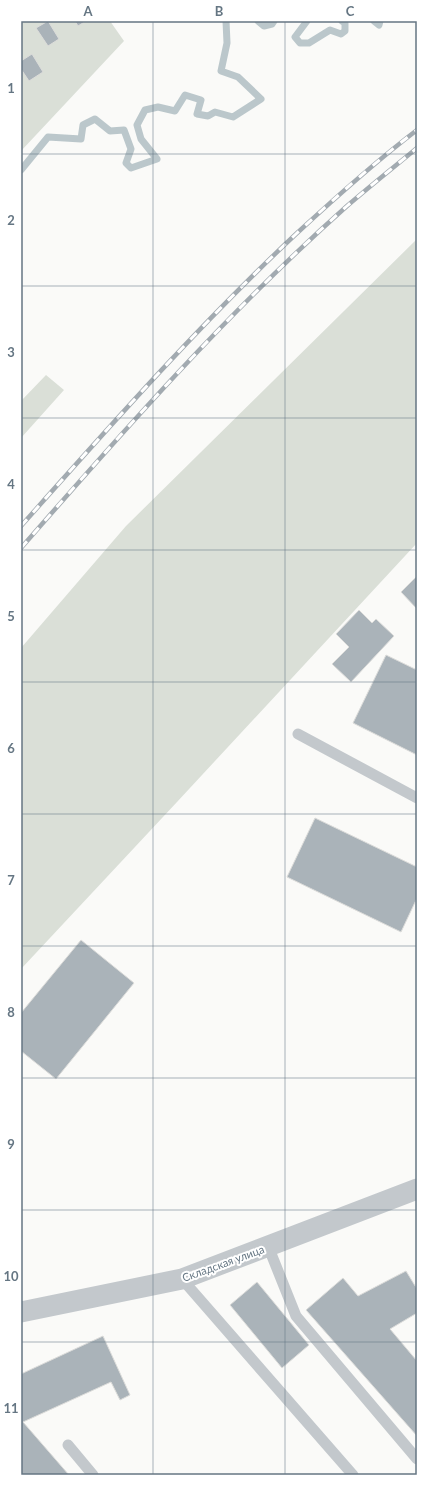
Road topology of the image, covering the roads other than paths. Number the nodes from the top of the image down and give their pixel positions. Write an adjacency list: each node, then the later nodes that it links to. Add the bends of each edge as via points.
1 (298, 734): 2 (lane)
2 (417, 798)
3 (417, 1189): 4 (street, Складская улица)
4 (268, 1246): 5 (street, Складская улица); 8 (lane, via 296,1316)
5 (182, 1279): 6 (street, Складская улица); 10 (lane)
6 (21, 1312)
7 (68, 1445): 9 (lane)
8 (417, 1460)
9 (94, 1475)
10 (354, 1475)

